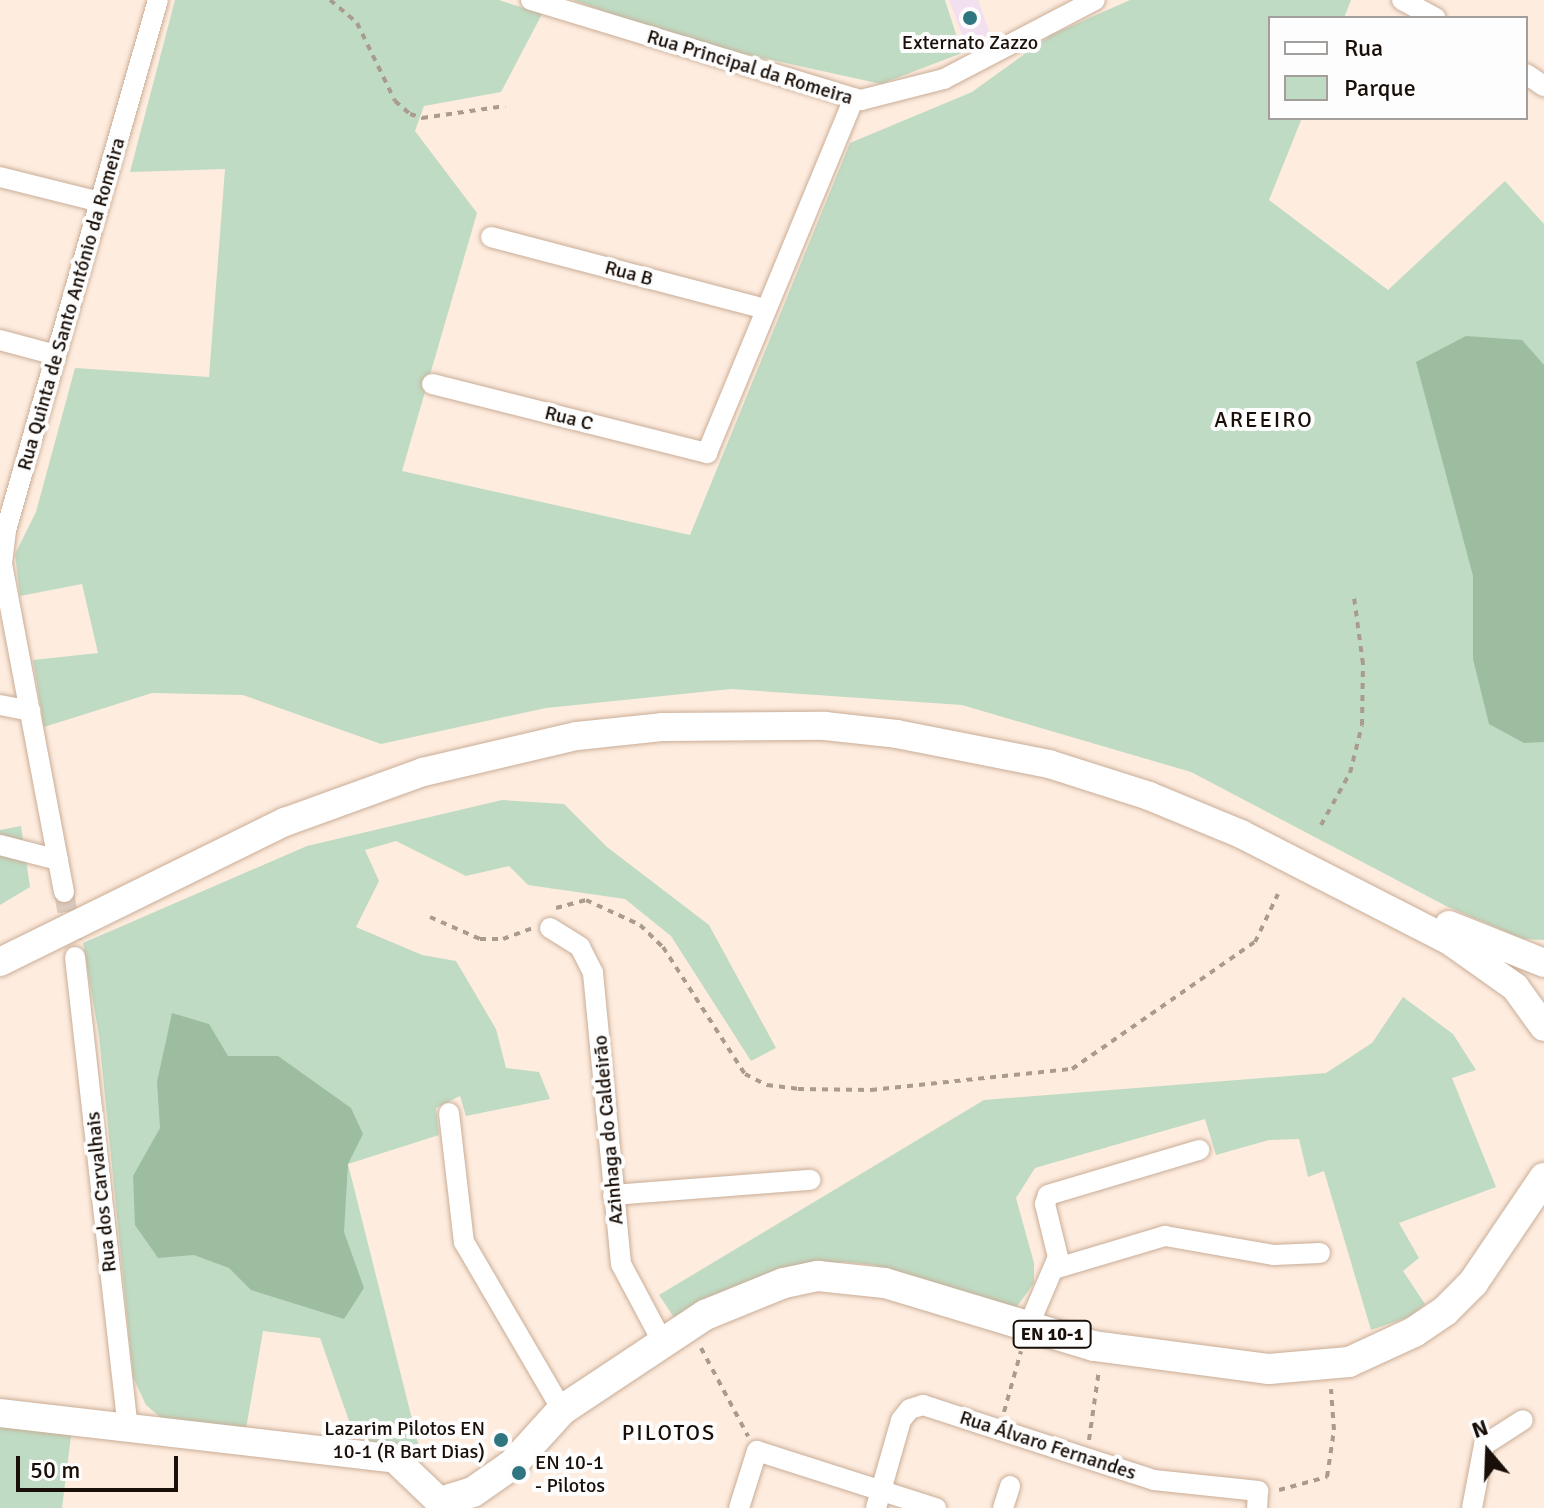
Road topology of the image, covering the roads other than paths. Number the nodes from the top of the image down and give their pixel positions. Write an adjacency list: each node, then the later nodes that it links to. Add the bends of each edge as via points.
1 (158, 0): 8 (street, Rua Quinta de Santo António da Romeira)
2 (531, 0): 6 (street, Rua Principal da Romeira)
3 (1095, 0): 6 (street, Rua Principal da Romeira, via 944,79)
4 (1402, 0): 5 (street)
5 (1432, 16)
6 (854, 98): 10 (street)
7 (0, 177): 8 (street)
8 (100, 202): 12 (street, Rua Quinta de Santo António da Romeira)
9 (491, 237): 10 (street, Rua B)
10 (766, 309): 13 (street, Rua C, via 707,453)
11 (0, 340): 12 (street)
12 (56, 355): 14 (street, Rua Quinta de Santo António da Romeira)
13 (432, 384)
14 (3, 529): 16 (street, Rua Quinta de Santo António da Romeira, via 2,563)
15 (0, 705): 16 (street)
16 (30, 711): 18 (street, Rua Quinta de Santo António da Romeira)
17 (0, 845): 18 (street)
18 (58, 860): 19 (street, Rua Quinta de Santo António da Romeira)
19 (64, 892)
20 (550, 928): 30 (street, Azinhaga do Caldeirão, via 580,947 593,973)
21 (0, 947): 24 (main road, via 210,840 398,765 573,723 670,712 773,710 868,716 964,731 1095,764 1194,799 1497,948)
22 (75, 957): 38 (street, Rua dos Carvalhais)
23 (0, 962): 25 (main road, via 285,822 423,772 577,736 662,727 825,726 926,738 1049,764 1149,796 1241,834 1450,941 1515,987)
24 (1544, 963)
25 (1544, 1027)
26 (449, 1113): 35 (street, via 464,1242)
27 (1199, 1150): 32 (street, via 1048,1195 1045,1206 1058,1254)
28 (1543, 1178): 33 (main road, EN 10-1, via 1473,1283 1445,1311 1380,1349 1326,1367 1269,1369 1103,1348)
29 (810, 1180): 30 (street)
30 (613, 1195): 34 (street, Azinhaga do Caldeirão, via 621,1264)
31 (1320, 1253): 32 (street, via 1274,1255 1167,1236)
32 (1054, 1269): 33 (street)
33 (1028, 1327): 34 (main road, EN 10-1, via 853,1276 784,1283)
34 (662, 1341): 35 (main road, EN 10-1)
35 (562, 1410): 42 (main road, EN 10-1)
36 (0, 1413): 38 (main road)
37 (1523, 1420): 46 (street, via 1484,1445)
38 (128, 1426): 42 (main road, via 395,1459)
39 (1010, 1486): 45 (street)
40 (879, 1499): 41 (street, Rua Álvaro Fernandes, via 901,1420 910,1409 929,1406 1154,1480); 43 (street, via 757,1451); 44 (street)
41 (1258, 1500)
42 (435, 1505)
43 (739, 1508)
44 (936, 1508)
45 (1003, 1508)
46 (1472, 1508)

